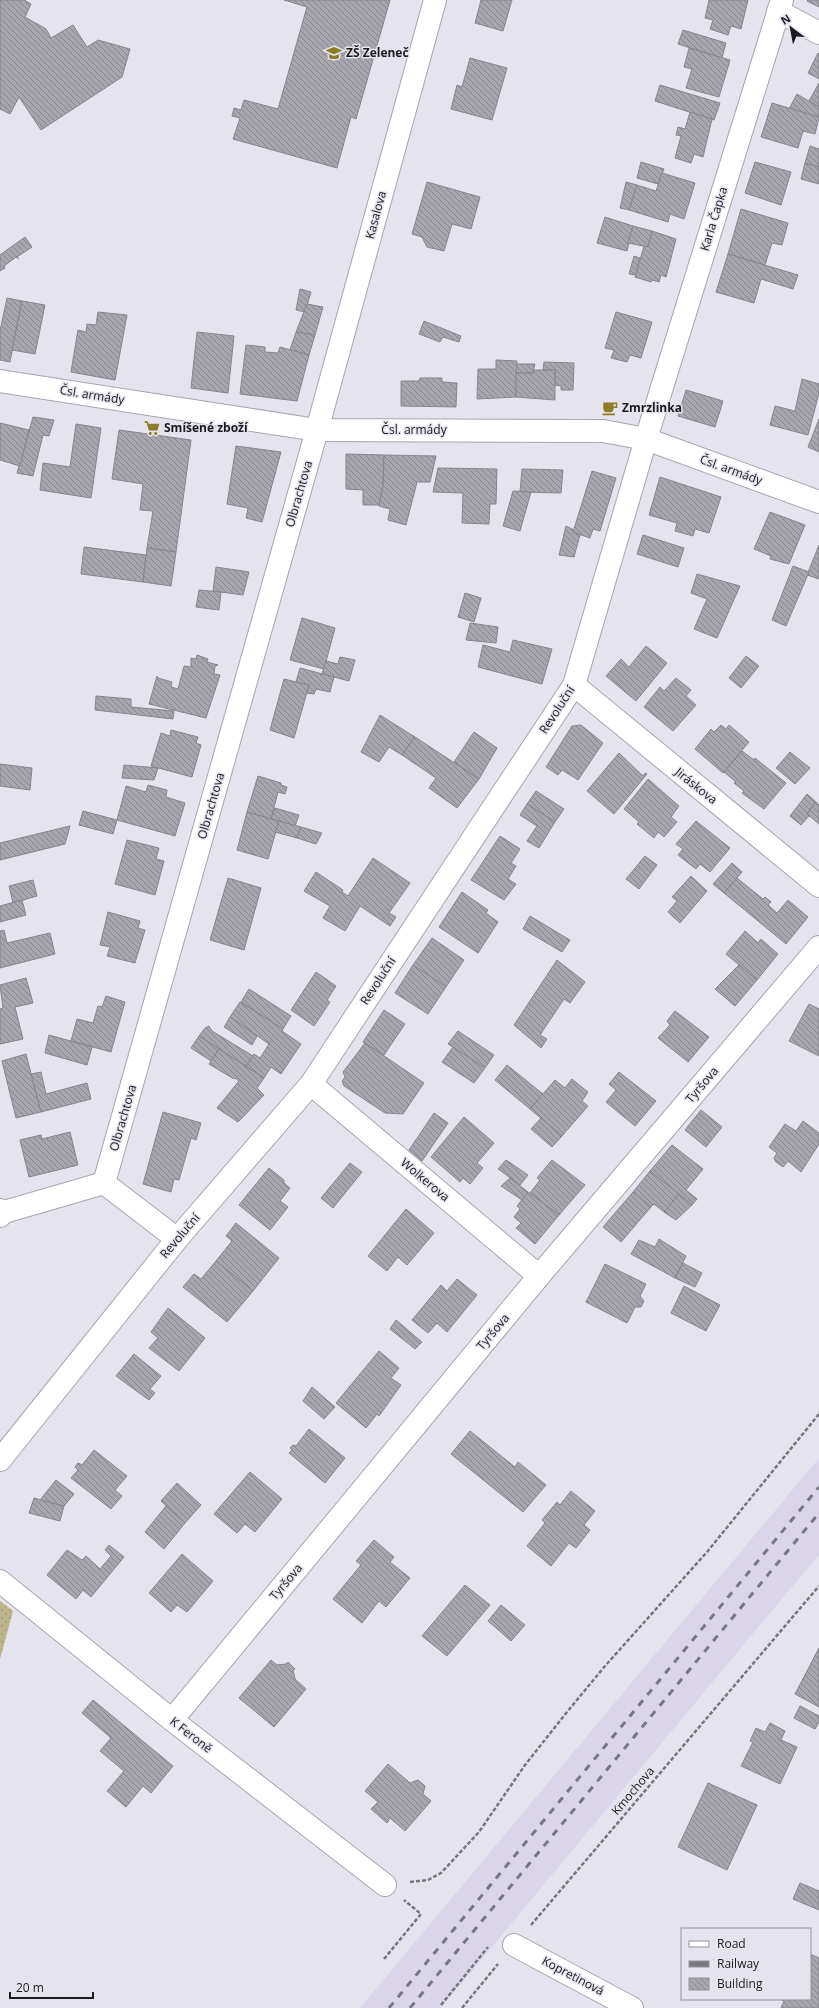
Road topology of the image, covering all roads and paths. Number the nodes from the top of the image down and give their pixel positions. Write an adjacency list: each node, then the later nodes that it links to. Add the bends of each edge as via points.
1 (435, 0): 5 (street, Kasalova)
2 (780, 6): 3 (street); 6 (street, Karla Čapka)
3 (819, 33)
4 (0, 381): 5 (street, Čsl. armády)
5 (317, 430): 6 (street, Čsl. armády, via 603,431); 12 (street, Olbrachtova)
6 (646, 439): 7 (street, Čsl. armády); 8 (street, Revoluční)
7 (819, 502)
8 (574, 685): 9 (street, Jiráskova); 11 (street, Revoluční)
9 (819, 886)
10 (819, 948): 15 (street, Tyršova)
11 (311, 1084): 14 (street, Revoluční); 15 (street, Wolkerova)
12 (104, 1183): 13 (street); 14 (street)
13 (0, 1213)
14 (177, 1239): 17 (street, Revoluční)
15 (539, 1276): 20 (street, Tyršova)
16 (819, 1414): 21 (path, via 707,1552 567,1712 525,1765 479,1832 441,1873 428,1880)
17 (0, 1460)
18 (0, 1581): 20 (street, K Feroně)
19 (819, 1586): 23 (path, Kmochova)
20 (172, 1720): 21 (street, K Feroně)
21 (385, 1884)
22 (421, 1914): 24 (path)
23 (514, 1945): 27 (path, Kmochova); 28 (street, Kopretinová)
24 (384, 1959)
25 (477, 1962): 26 (path)
26 (441, 2005)
27 (462, 2008)
28 (632, 2008)

